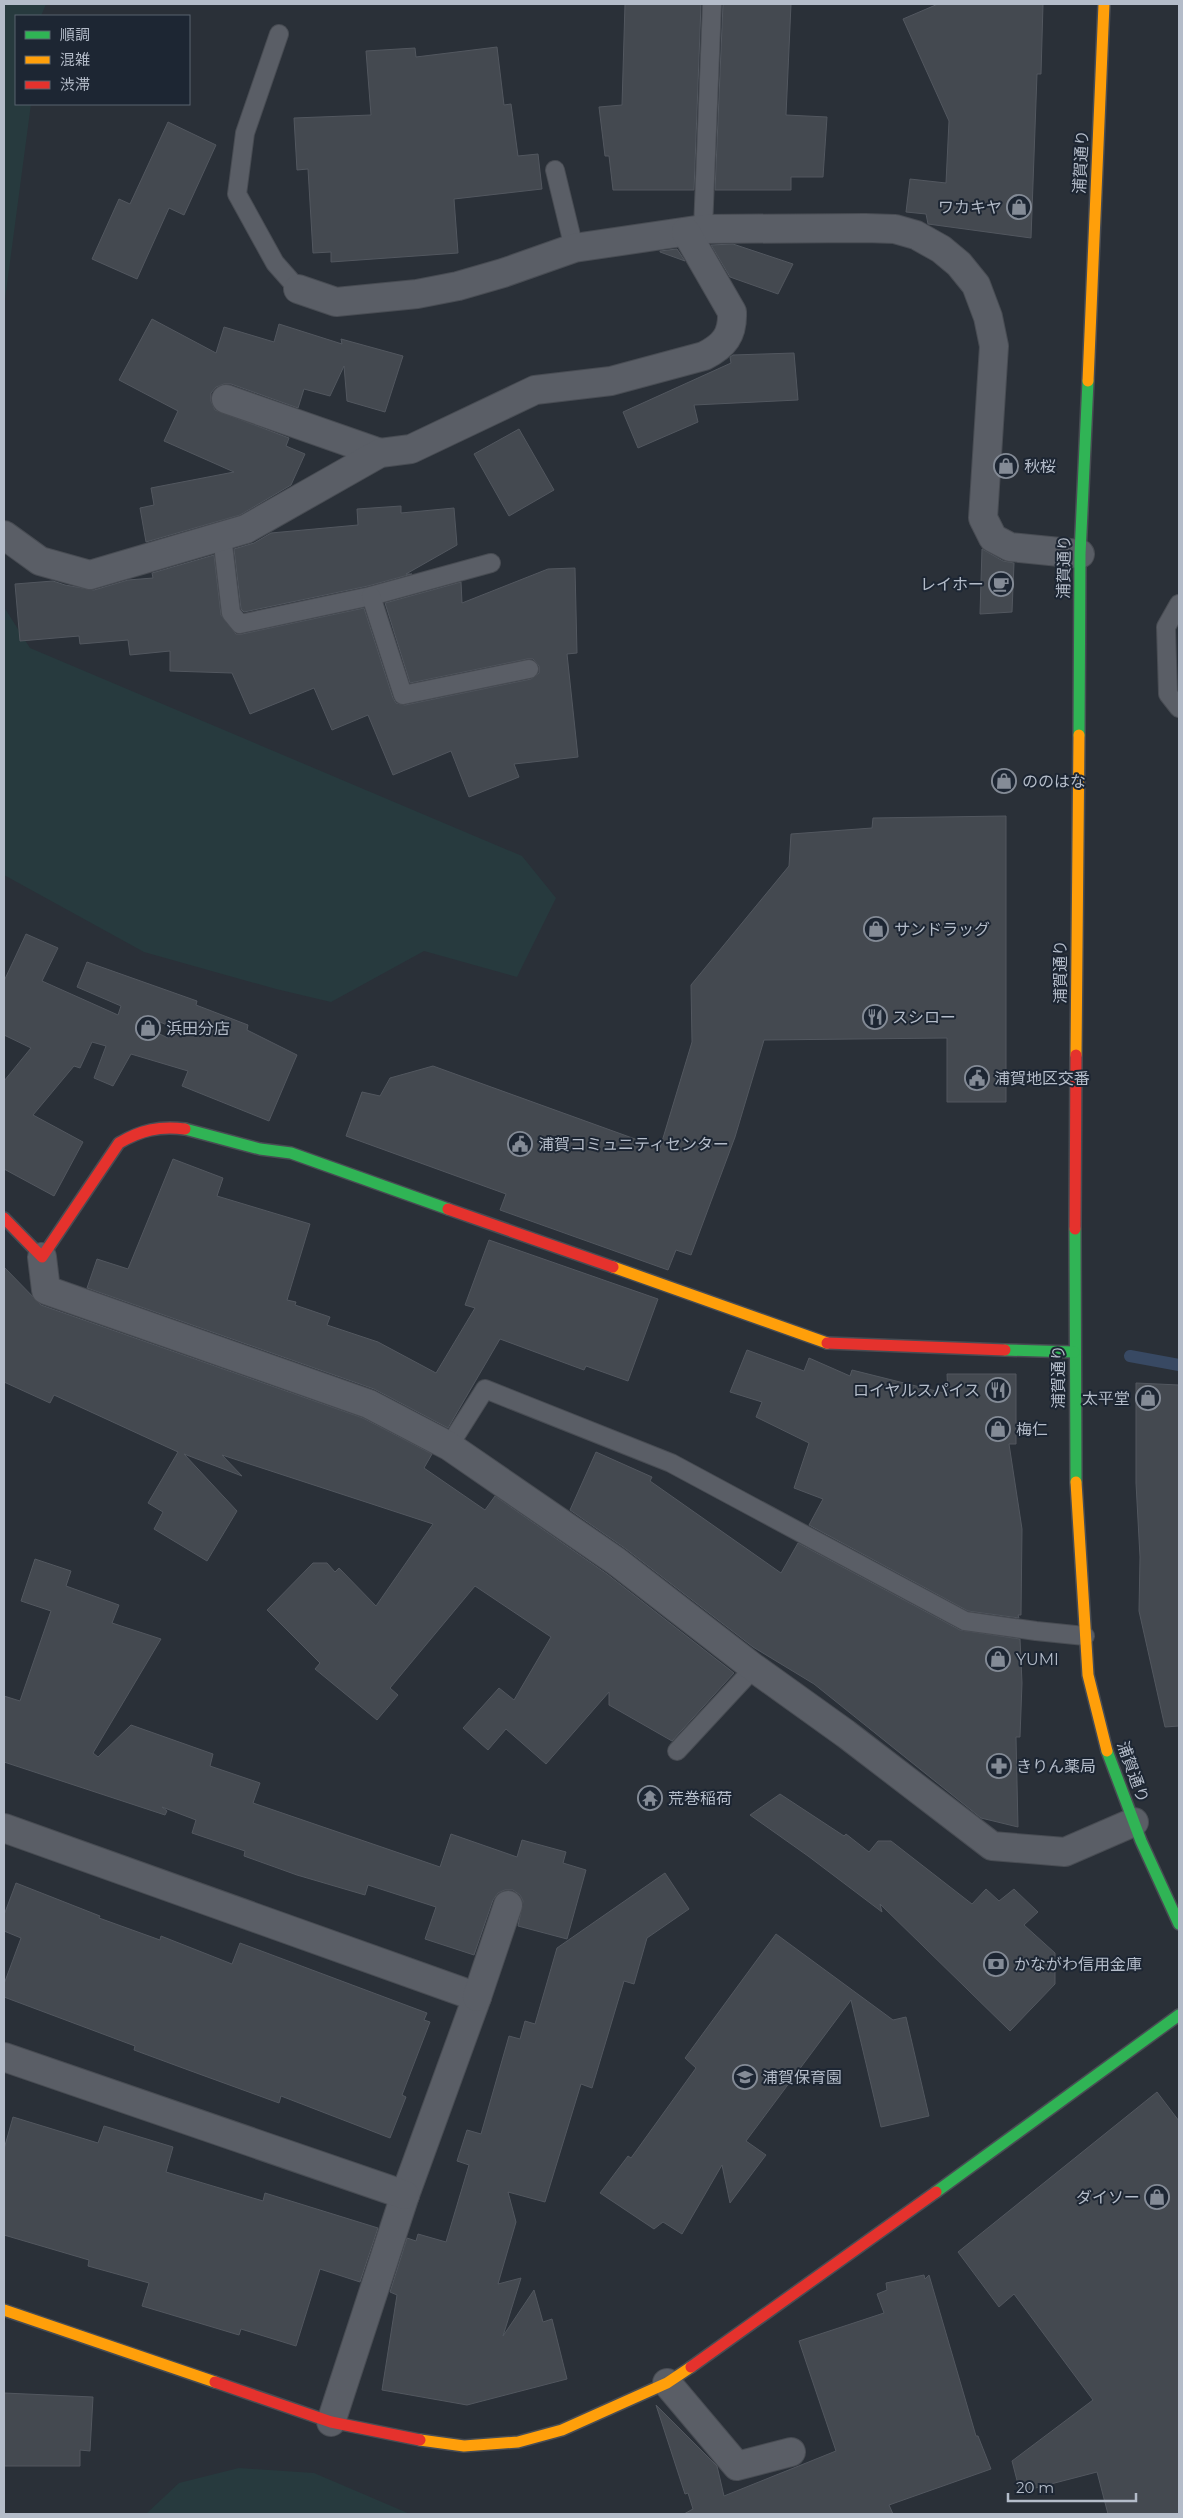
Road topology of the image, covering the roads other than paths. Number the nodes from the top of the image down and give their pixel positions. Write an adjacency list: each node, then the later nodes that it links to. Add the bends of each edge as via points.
1 (712, 4): 5 (lane)
2 (1104, 4): 12 (street, 浦賀通り)
3 (279, 34): 7 (lane, via 245,133 237,194 275,263)
4 (555, 170): 6 (lane)
5 (695, 231): 6 (street); 9 (street, via 732,312 728,338 718,348 704,356 612,381 535,390 411,449); 12 (street, via 895,229 916,235 959,264 976,285 994,346 983,518 993,538 1010,547)
6 (574, 248): 7 (street, via 503,273 417,294 336,302)
7 (298, 289)
8 (226, 399): 9 (street)
9 (380, 453): 11 (street, via 246,529)
10 (4, 535): 11 (street, via 40,560 90,576)
11 (222, 536): 14 (lane, via 231,613 240,624)
12 (1080, 554): 20 (street, 浦賀通り)
13 (491, 563): 14 (lane)
14 (371, 596): 16 (lane, via 403,695)
15 (1179, 604): 17 (lane, via 1166,626 1168,694)
16 (529, 669)
17 (1179, 708)
18 (4, 1218): 19 (street)
19 (42, 1257): 20 (street, via 119,1143 133,1132 168,1126 291,1154 831,1344); 21 (street, via 46,1290 369,1404)
20 (1074, 1352): 22 (street, 浦賀通り, via 1079,1576)
21 (449, 1446): 22 (lane, via 485,1389 671,1463 965,1621); 23 (street, via 616,1560)
22 (1085, 1636): 25 (street, 浦賀通り, via 1091,1694 1108,1754)
23 (754, 1668): 24 (lane); 25 (street, via 992,1846 1065,1852)
24 (677, 1751)
25 (1134, 1822): 28 (street, 浦賀通り)
26 (4, 1828): 29 (street)
27 (508, 1905): 29 (street)
28 (1179, 1924)
29 (477, 1997): 32 (street)
30 (1179, 2015): 34 (street, via 821,2276)
31 (4, 2057): 32 (street)
32 (405, 2195): 35 (street)
33 (4, 2310): 35 (street)
34 (667, 2383): 35 (street, via 562,2430 518,2442 464,2446 397,2437); 36 (street, via 736,2466)
35 (331, 2422)
36 (791, 2452)

